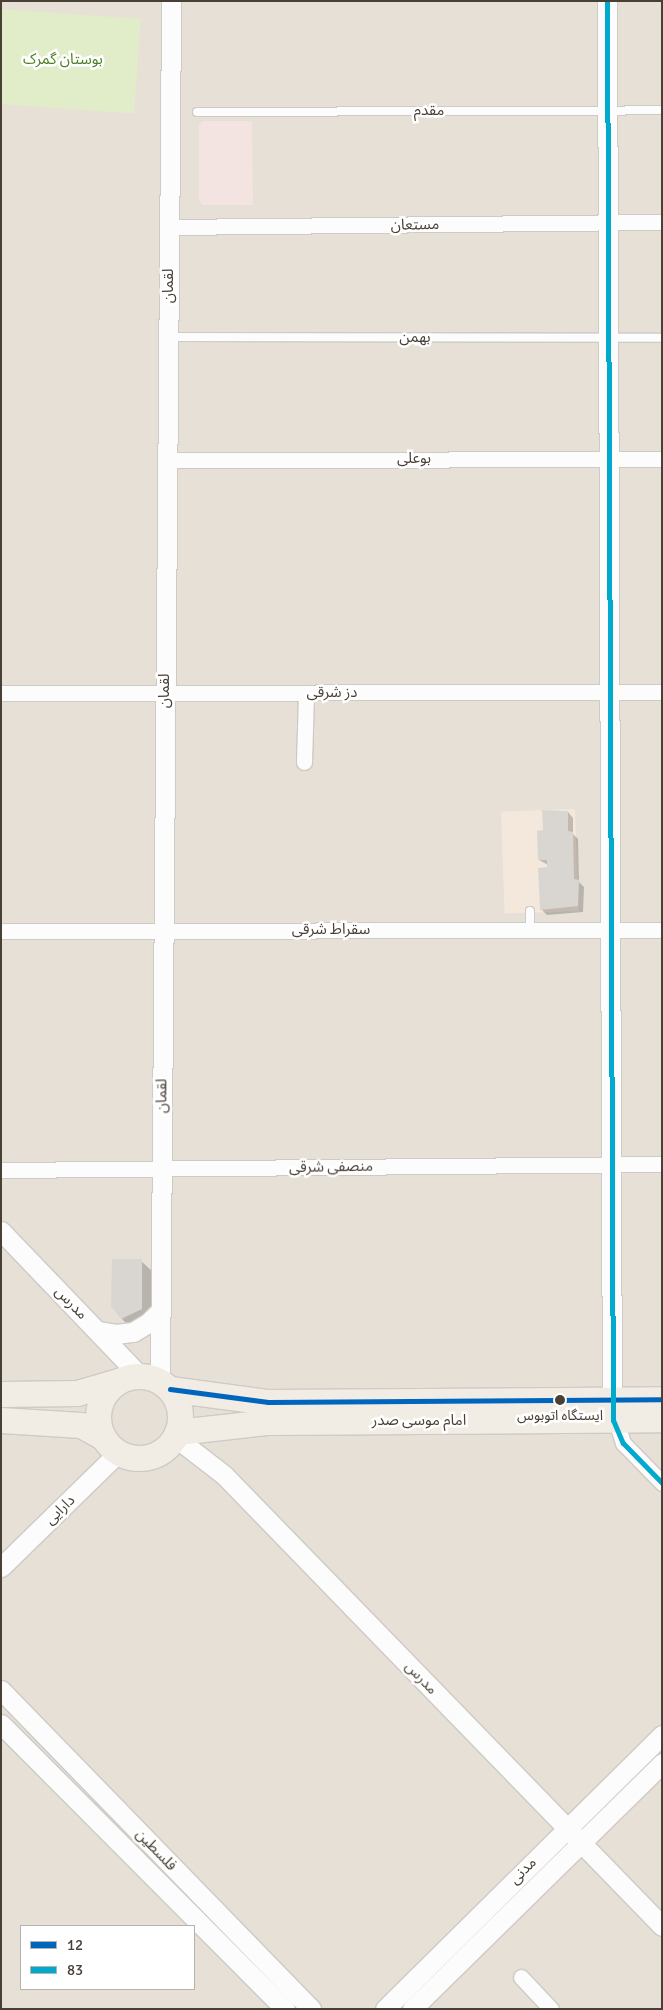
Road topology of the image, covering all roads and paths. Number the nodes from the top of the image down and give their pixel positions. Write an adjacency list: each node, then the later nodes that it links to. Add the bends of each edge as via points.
1 (170, 1): 8 (street, لقمان)
2 (607, 1): 3 (street)
3 (607, 110): 4 (lane, مقدم); 5 (lane, مقدم); 6 (street)
4 (662, 110)
5 (197, 112)
6 (608, 222): 7 (street, مستعان); 8 (street, مستعان); 10 (street)
7 (662, 222)
8 (169, 227): 9 (street, لقمان)
9 (168, 337): 10 (lane, بهمن); 14 (street, لقمان)
10 (608, 338): 11 (lane, بهمن); 12 (street)
11 (662, 338)
12 (608, 459): 13 (street, بوعلی); 14 (street, بوعلی); 18 (street)
13 (662, 459)
14 (167, 460): 19 (street, لقمان)
15 (662, 692): 18 (street, دز شرقی)
16 (1, 693): 19 (street, دز شرقی)
17 (306, 693): 18 (street, دز شرقی); 19 (street, دز شرقی); 20 (street)
18 (610, 693): 24 (street)
19 (165, 694): 22 (street, لقمان)
20 (304, 762)
21 (530, 911): 23 (lane)
22 (164, 930): 23 (street, سقراط شرقی); 26 (street, سقراط شرقی); 29 (street, لقمان)
23 (530, 930): 24 (street, سقراط شرقی)
24 (611, 930): 25 (street, سقراط شرقی); 27 (street)
25 (662, 930)
26 (1, 931)
27 (612, 1164): 28 (street, منصفی شرقی); 29 (street, منصفی شرقی); 37 (street)
28 (662, 1164)
29 (162, 1169): 30 (street, منصفی شرقی); 32 (street, لقمان)
30 (1, 1170)
31 (1, 1232): 33 (street, مدرس)
32 (160, 1310): 33 (street, via 133,1332); 34 (street, لقمان)
33 (98, 1331): 34 (street, مدرس)
34 (147, 1382): 35 (main road, امام موسی صدر, via 77,1393); 37 (main road, امام موسی صدر, via 268,1402); 40 (main road, via 180,1413); 41 (main road, via 101,1400 98,1412)
35 (1, 1394)
36 (662, 1399): 37 (main road, امام موسی صدر)
37 (613, 1410): 39 (main road, امام موسی صدر); 40 (main road, امام موسی صدر, via 268,1422); 42 (street, via 623,1443)
38 (1, 1420): 41 (main road, via 81,1425)
39 (662, 1420)
40 (176, 1435): 41 (main road, via 167,1448 143,1458); 48 (street, مدرس, via 224,1475)
41 (110, 1445): 43 (street, دارایی)
42 (662, 1483)
43 (1, 1567)
44 (1, 1690): 53 (street, فلسطین)
45 (1, 1724): 52 (street, فلسطین)
46 (662, 1735): 48 (street, مدنی)
47 (662, 1763): 49 (street, مدنی)
48 (567, 1828): 49 (street, مدرس); 54 (street, مدنی)
49 (581, 1843): 50 (street, مدرس); 55 (street, مدنی)
50 (662, 1926)
51 (521, 1977): 56 (street)
52 (285, 2009)
53 (311, 2009)
54 (385, 2009)
55 (412, 2009)
56 (551, 2009)

